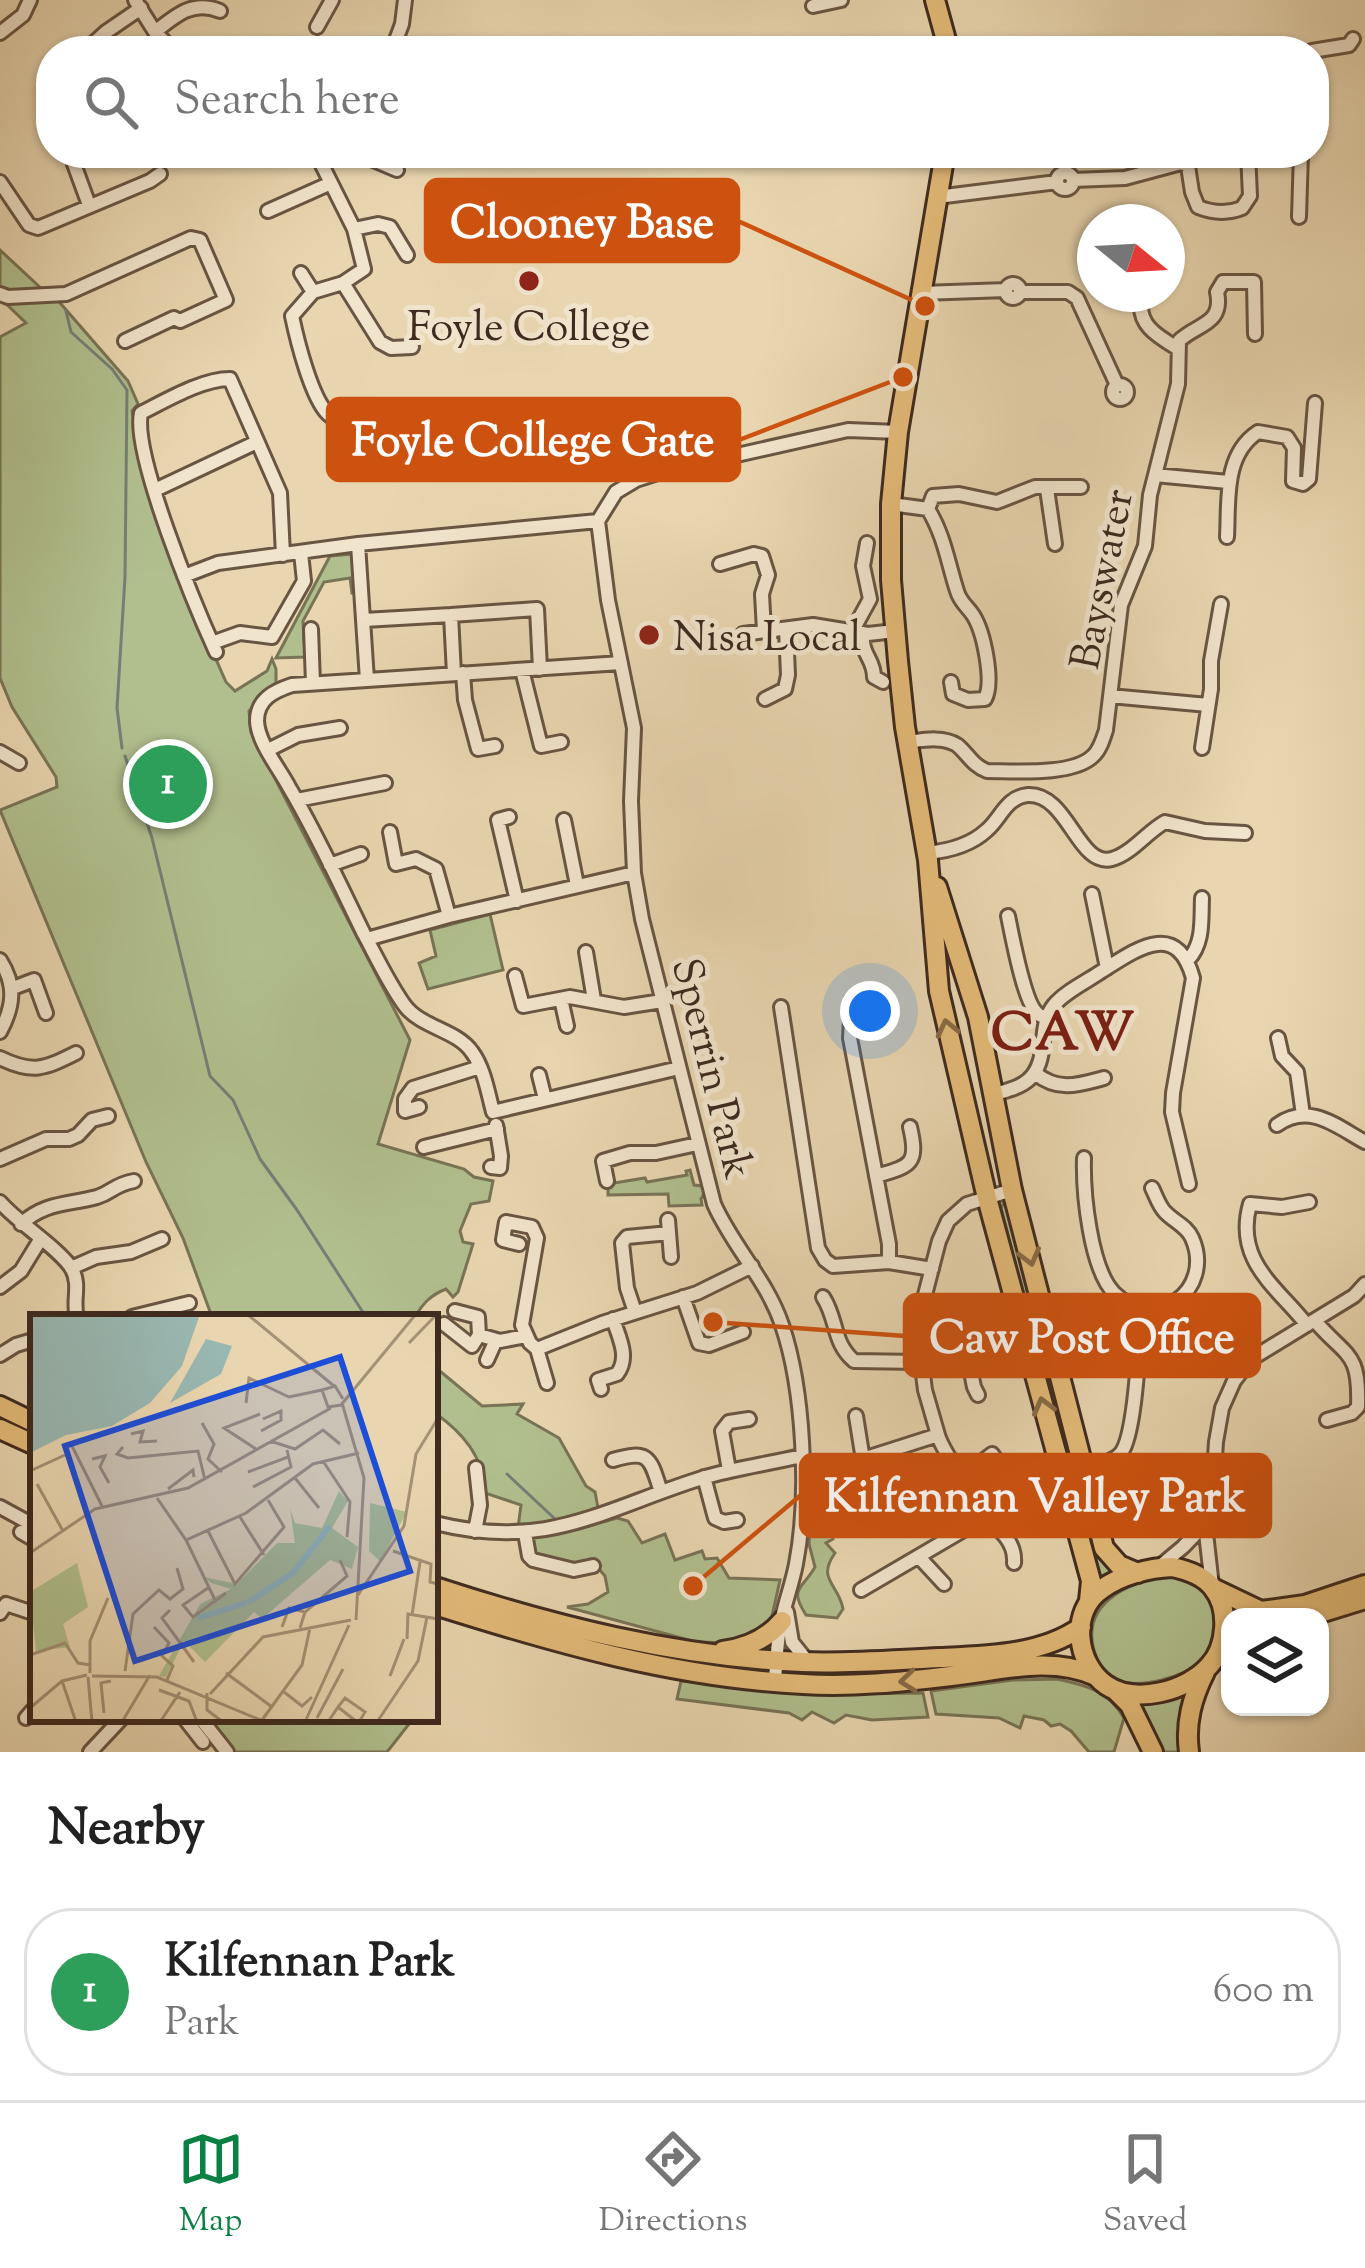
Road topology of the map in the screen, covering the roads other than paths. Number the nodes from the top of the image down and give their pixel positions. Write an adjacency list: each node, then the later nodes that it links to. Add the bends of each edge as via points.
1 (30, 0): 11 (street)
2 (332, 0): 9 (street)
3 (405, 0): 14 (street)
4 (841, 0): 7 (street)
5 (935, 0): 15 (highway)
6 (138, 4): 10 (street); 12 (street)
7 (813, 6)
8 (220, 11): 10 (street, via 194,4)
9 (317, 27)
10 (155, 32): 13 (street)
11 (0, 33)
12 (102, 36)
13 (159, 36)
14 (398, 36)
15 (945, 36)
16 (1353, 39): 17 (street)
17 (1329, 48)
18 (75, 168): 31 (street)
19 (323, 168): 29 (street)
20 (392, 168): 26 (street)
21 (942, 168): 30 (highway)
22 (1162, 168): 30 (street)
23 (1188, 168): 24 (street, via 1198,207 1228,212 1250,196)
24 (1249, 168)
25 (1301, 168): 33 (street)
26 (397, 170)
27 (160, 174): 31 (street)
28 (0, 182): 31 (street, via 38,228)
29 (331, 184): 32 (street); 34 (street)
30 (937, 197): 39 (highway)
31 (89, 206)
32 (268, 211)
33 (1299, 217)
34 (354, 229): 35 (street, via 390,227); 37 (street, via 364,269)
35 (407, 254)
36 (301, 273): 38 (street)
37 (343, 283): 38 (street); 44 (street, via 380,342)
38 (313, 292): 48 (street, via 292,316 324,411 353,424)
39 (922, 293): 46 (street, via 1068,292); 49 (highway)
40 (0, 294): 43 (street, via 67,294 200,240 226,300)
41 (1141, 312): 45 (street)
42 (1255, 334): 45 (street, via 1254,283 1223,283 1217,312)
43 (125, 341)
44 (412, 347)
45 (1177, 348): 51 (street, Bayswater, via 1178,384)
46 (1118, 386)
47 (1316, 403): 52 (street, via 1309,479 1293,481 1287,437 1258,432)
48 (459, 414)
49 (898, 432): 56 (highway); 58 (street, via 848,430 661,472 616,492)
50 (257, 442): 55 (street); 55 (street, via 228,378 155,406 139,421); 64 (street, via 280,493)
51 (1155, 475): 52 (street, Bayswater); 84 (street, Bayswater, via 1145,546 1121,605)
52 (1228, 482): 59 (street)
53 (1081, 487): 54 (street)
54 (1046, 489): 57 (street, via 997,502 947,493 933,496); 62 (street)
55 (155, 490): 66 (street)
56 (891, 504): 57 (street); 73 (highway)
57 (928, 509): 82 (street, via 958,597 979,628 990,692 968,700 952,694)
58 (599, 526): 61 (street); 76 (street, Sperrin Park)
59 (1227, 537)
60 (867, 543): 74 (street, via 870,599)
61 (358, 544): 63 (street); 69 (street)
62 (1054, 544)
63 (301, 553): 64 (street); 66 (street, via 304,581 272,638 240,633 214,648)
64 (283, 555): 66 (street)
65 (720, 564): 72 (street, via 762,556)
66 (184, 576)
67 (1221, 604): 86 (street)
68 (451, 615): 69 (street); 77 (street, via 537,609); 79 (street)
69 (364, 620): 80 (street)
70 (786, 628): 72 (street); 74 (street); 85 (street, via 784,689)
71 (311, 629): 83 (street)
72 (764, 631): 75 (street)
73 (895, 631): 74 (street); 89 (highway)
74 (858, 632): 81 (street)
75 (743, 634)
76 (621, 663): 77 (street); 102 (street, Sperrin Park, via 635,744)
77 (540, 669): 78 (street)
78 (522, 670): 79 (street); 88 (street, via 541,746)
79 (458, 673): 80 (street); 90 (street, via 478,749)
80 (368, 680): 83 (street)
81 (883, 682)
82 (951, 682)
83 (313, 683): 92 (street, via 264,700 257,719)
84 (1110, 696): 86 (street, Bayswater); 89 (street, Bayswater, via 1102,744 1063,769 987,771 954,743)
85 (765, 699)
86 (1208, 705): 91 (street)
87 (340, 728): 92 (street)
88 (561, 742)
89 (908, 742): 100 (highway)
90 (495, 746)
91 (1202, 748)
92 (268, 750): 94 (street)
93 (386, 783): 94 (street)
94 (297, 800): 101 (street)
95 (509, 817): 106 (street, via 498,820)
96 (564, 820): 103 (street)
97 (390, 832): 107 (street, via 396,864 416,859 436,869)
98 (1245, 832): 100 (street, via 1165,823 1114,859 1100,860 1051,801 1035,795 1014,799 976,839)
99 (362, 854): 101 (street)
100 (927, 857): 133 (highway, via 977,1017); 154 (highway, one-way to 100, via 939,992)
101 (330, 865): 109 (street)
102 (634, 873): 103 (street); 118 (street, Sperrin Park)
103 (577, 885): 106 (street)
104 (1092, 895): 113 (street)
105 (1202, 898): 111 (street, via 1198,945)
106 (517, 901): 107 (street)
107 (449, 916): 109 (street)
108 (1008, 916): 122 (street, via 1032,1006)
109 (367, 939): 128 (street, via 407,1009 468,1046)
110 (586, 952): 117 (street)
111 (1188, 960): 113 (street, via 1146,944); 151 (street, via 1193,978 1172,1112)
112 (0, 961): 115 (street)
113 (1107, 968): 122 (street, via 1056,1002)
114 (515, 976): 116 (street, via 523,1006)
115 (13, 988): 121 (street, via 34,980); 124 (street)
116 (561, 999): 117 (street); 123 (street)
117 (594, 1000): 118 (street, via 624,1007)
118 (662, 1000): 129 (street, Sperrin Park)
119 (878, 1003): 148 (street, via 852,1000 850,1017)
120 (781, 1007): 162 (street, via 818,1248 833,1266)
121 (46, 1013)
122 (1046, 1018): 130 (street)
123 (567, 1026)
124 (0, 1032)
125 (1278, 1038): 137 (street, via 1297,1072)
126 (76, 1053): 127 (street, via 39,1069)
127 (0, 1058)
128 (480, 1067): 135 (street, via 413,1088 405,1111); 136 (street)
129 (679, 1068): 134 (street); 143 (street, Sperrin Park)
130 (1035, 1072): 132 (street, via 1068,1088); 133 (street, via 1022,1086)
131 (539, 1075): 134 (street)
132 (1104, 1078)
133 (992, 1095): 153 (highway)
134 (545, 1099): 136 (street)
135 (419, 1107)
136 (493, 1112): 141 (street)
137 (1304, 1115): 139 (street); 142 (street, via 1322,1116)
138 (108, 1116): 146 (street, via 69,1139 46,1139)
139 (1277, 1125)
140 (910, 1126): 148 (street, via 913,1160)
141 (497, 1129): 144 (street); 147 (street, via 500,1168)
142 (1365, 1142)
143 (697, 1144): 150 (street, via 603,1161); 163 (street, Sperrin Park, via 721,1220)
144 (424, 1147)
145 (1084, 1158): 171 (street, via 1084,1203 1101,1268 1112,1291)
146 (0, 1160)
147 (491, 1167)
148 (876, 1176): 162 (street)
149 (134, 1181): 157 (street, via 34,1211)
150 (607, 1181)
151 (1189, 1184)
152 (1152, 1188): 171 (street, via 1192,1238 1196,1265 1178,1303)
153 (1012, 1190): 154 (street); 207 (highway, one-way to 207)
154 (987, 1198): 165 (street, via 948,1221); 231 (highway, one-way to 154, via 1083,1549)
155 (0, 1202): 157 (street)
156 (1309, 1202): 178 (street, via 1250,1204 1247,1232 1262,1278)
157 (21, 1224): 159 (street)
158 (161, 1239): 164 (street)
159 (40, 1240): 164 (street); 167 (street)
160 (519, 1244): 182 (street, via 502,1240 506,1222 532,1227 537,1238 523,1307)
161 (671, 1257): 173 (street, via 669,1227 622,1243)
162 (889, 1262): 165 (street)
163 (752, 1266): 168 (street); 202 (street, Sperrin Park, via 786,1340)
164 (71, 1268): 174 (street)
165 (932, 1269): 176 (street)
166 (1365, 1284): 178 (street)
167 (0, 1287)
168 (683, 1297): 173 (street); 180 (street, via 699,1343)
169 (823, 1297): 190 (street, via 841,1349 854,1361)
170 (189, 1303): 175 (street)
171 (1142, 1308): 187 (street)
172 (455, 1311): 181 (street, via 478,1317)
173 (635, 1312): 177 (street)
174 (76, 1314)
175 (143, 1314)
176 (919, 1318): 190 (street); 193 (street, via 962,1331)
177 (613, 1319): 186 (street); 192 (street, via 625,1355 617,1374 598,1380)
178 (1311, 1323): 197 (street, via 1351,1354 1359,1380 1358,1407); 217 (street, via 1251,1359 1234,1381 1222,1408)
179 (444, 1324): 181 (street, via 472,1346)
180 (743, 1332)
181 (479, 1335): 183 (street)
182 (526, 1336): 183 (street); 186 (street)
183 (496, 1340): 189 (street)
184 (30, 1341): 188 (street)
185 (1104, 1345): 187 (street)
186 (537, 1349): 191 (street)
187 (1137, 1353): 207 (street, via 1123,1451)
188 (0, 1355)
189 (487, 1360)
190 (920, 1362): 200 (street)
191 (547, 1383)
192 (601, 1389)
193 (978, 1395)
194 (0, 1406): 199 (highway)
195 (856, 1416): 203 (street)
196 (749, 1419): 208 (street, via 722,1431)
197 (1327, 1420)
198 (0, 1429): 199 (highway)
199 (30, 1435): 201 (highway)
200 (938, 1436): 203 (street); 210 (street)
201 (0, 1439)
202 (801, 1456): 208 (street); 236 (street, Sperrin Park, via 801,1529)
203 (863, 1459): 212 (street)
204 (613, 1460): 211 (street, via 645,1457)
205 (997, 1461): 210 (street, via 992,1454)
206 (476, 1468): 218 (street)
207 (1085, 1468): 224 (highway, via 1104,1548 1119,1565)
208 (729, 1470): 209 (street)
209 (704, 1478): 211 (street); 215 (street, via 715,1518)
210 (961, 1478): 214 (street)
211 (661, 1492): 220 (street)
212 (871, 1504)
213 (0, 1507): 219 (street)
214 (976, 1514): 221 (street, via 972,1526); 222 (street, via 1000,1530)
215 (737, 1520)
216 (438, 1524): 218 (street)
217 (1205, 1524): 224 (street); 228 (street)
218 (476, 1531): 220 (street)
219 (29, 1532)
220 (525, 1533): 223 (street, via 533,1560)
221 (920, 1557): 225 (street); 229 (street)
222 (1014, 1563)
223 (593, 1566)
224 (1148, 1570): 228 (highway, via 1172,1567); 231 (highway)
225 (944, 1584)
226 (1365, 1585): 228 (highway, via 1261,1611)
227 (438, 1588): 238 (highway, via 603,1635)
228 (1213, 1588): 242 (highway, via 1224,1633)
229 (861, 1590)
230 (1365, 1599): 233 (highway)
231 (1089, 1600): 237 (highway)
232 (438, 1606): 244 (highway, via 622,1659)
233 (1329, 1610)
234 (0, 1612): 235 (street, via 6,1604)
235 (30, 1612)
236 (784, 1612): 238 (highway, via 751,1644); 240 (street, Sperrin Park); 241 (street)
237 (1081, 1627): 241 (highway, via 1044,1646 976,1656); 243 (highway, via 1080,1645)
238 (706, 1653): 240 (highway)
239 (1221, 1657): 242 (highway)
240 (777, 1660): 241 (highway); 244 (street, Sperrin Park)
241 (808, 1662)
242 (1210, 1666): 245 (highway, via 1162,1692); 253 (highway, via 1190,1707)
243 (1096, 1676): 244 (highway, one-way to 244, via 1053,1664 886,1683); 245 (highway)
244 (775, 1682)
245 (1117, 1692): 252 (highway)
246 (112, 1722): 250 (street)
247 (187, 1722): 249 (street)
248 (203, 1722): 251 (street)
249 (203, 1742)
250 (90, 1752)
251 (227, 1752)
252 (1153, 1752)
253 (1189, 1752)

